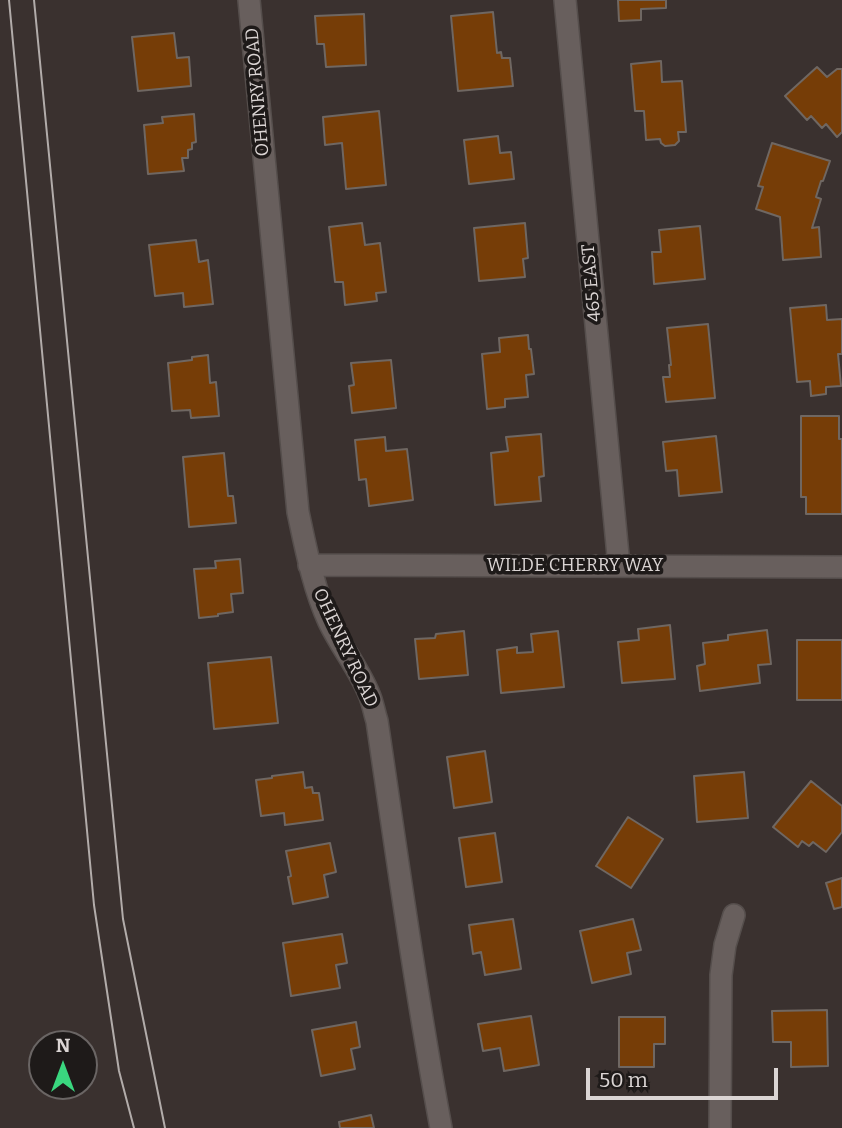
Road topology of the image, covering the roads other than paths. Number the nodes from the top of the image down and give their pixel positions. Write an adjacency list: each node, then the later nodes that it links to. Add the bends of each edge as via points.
1 (249, 0): 3 (street, OHENRY ROAD, via 294,487)
2 (565, 0): 4 (street, 465 EAST)
3 (309, 565): 4 (street, WILDE CHERRY WAY); 7 (street, OHENRY ROAD, via 330,623 360,676 377,721)
4 (619, 566): 5 (street, WILDE CHERRY WAY)
5 (842, 567)
6 (734, 915): 8 (street, via 721,975)
7 (441, 1128)
8 (720, 1128)

